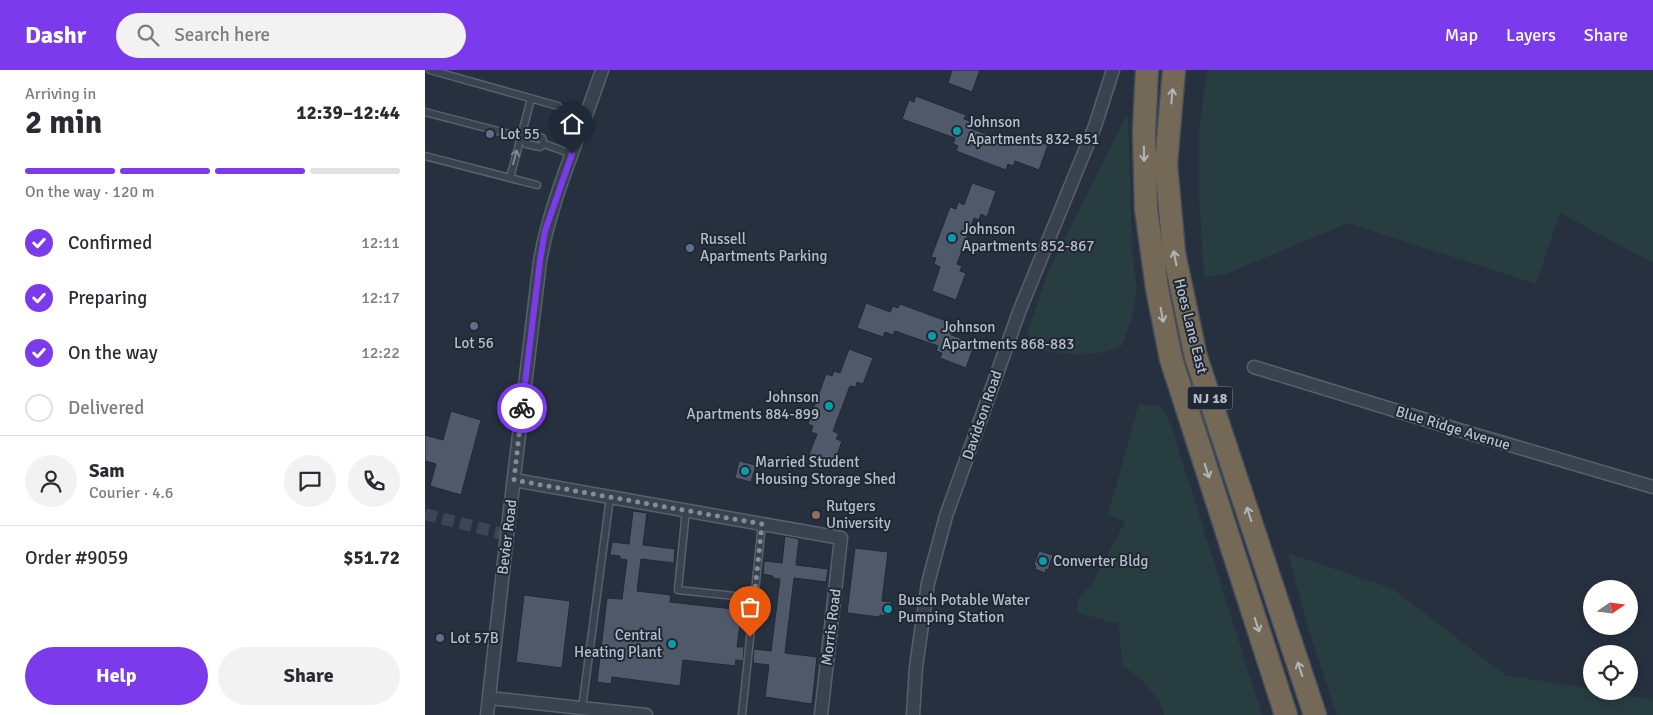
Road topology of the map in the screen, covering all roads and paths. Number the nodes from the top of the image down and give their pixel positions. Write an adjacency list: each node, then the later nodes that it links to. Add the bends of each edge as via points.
1 (430, 70): 6 (lane)
2 (602, 70): 10 (street, Bevier Road)
3 (1113, 70): 27 (street, Davidson Road, via 1095,126 1019,312 947,516 928,583)
4 (1147, 70): 28 (highway, Hoes Lane East / NJ 18, one-way to 28, via 1145,209 1171,359)
5 (1174, 70): 29 (highway, Hoes Lane East / NJ 18, one-way to 5, via 1197,357 1173,253 1166,164)
6 (531, 99): 7 (lane); 9 (lane)
7 (558, 106)
8 (425, 112): 9 (lane)
9 (521, 137): 10 (lane, via 526,144 540,147 545,144); 12 (lane, one-way to 9)
10 (572, 154): 15 (street, Bevier Road, via 545,231)
11 (425, 156): 12 (lane)
12 (509, 178): 13 (lane)
13 (537, 185)
14 (1254, 367): 16 (street, Blue Ridge Avenue)
15 (514, 480): 17 (street); 21 (street, Bevier Road)
16 (1653, 487)
17 (610, 497): 18 (street); 22 (lane)
18 (686, 510): 19 (street); 20 (lane, via 677,590)
19 (762, 524): 20 (lane); 26 (street, Morris Road, via 841,538)
20 (754, 598): 25 (lane)
21 (489, 698): 22 (street); 23 (street, Bevier Road)
22 (582, 708): 24 (street)
23 (487, 715)
24 (646, 715)
25 (742, 715)
26 (821, 715)
27 (913, 715)
28 (1286, 715)
29 (1315, 715)

